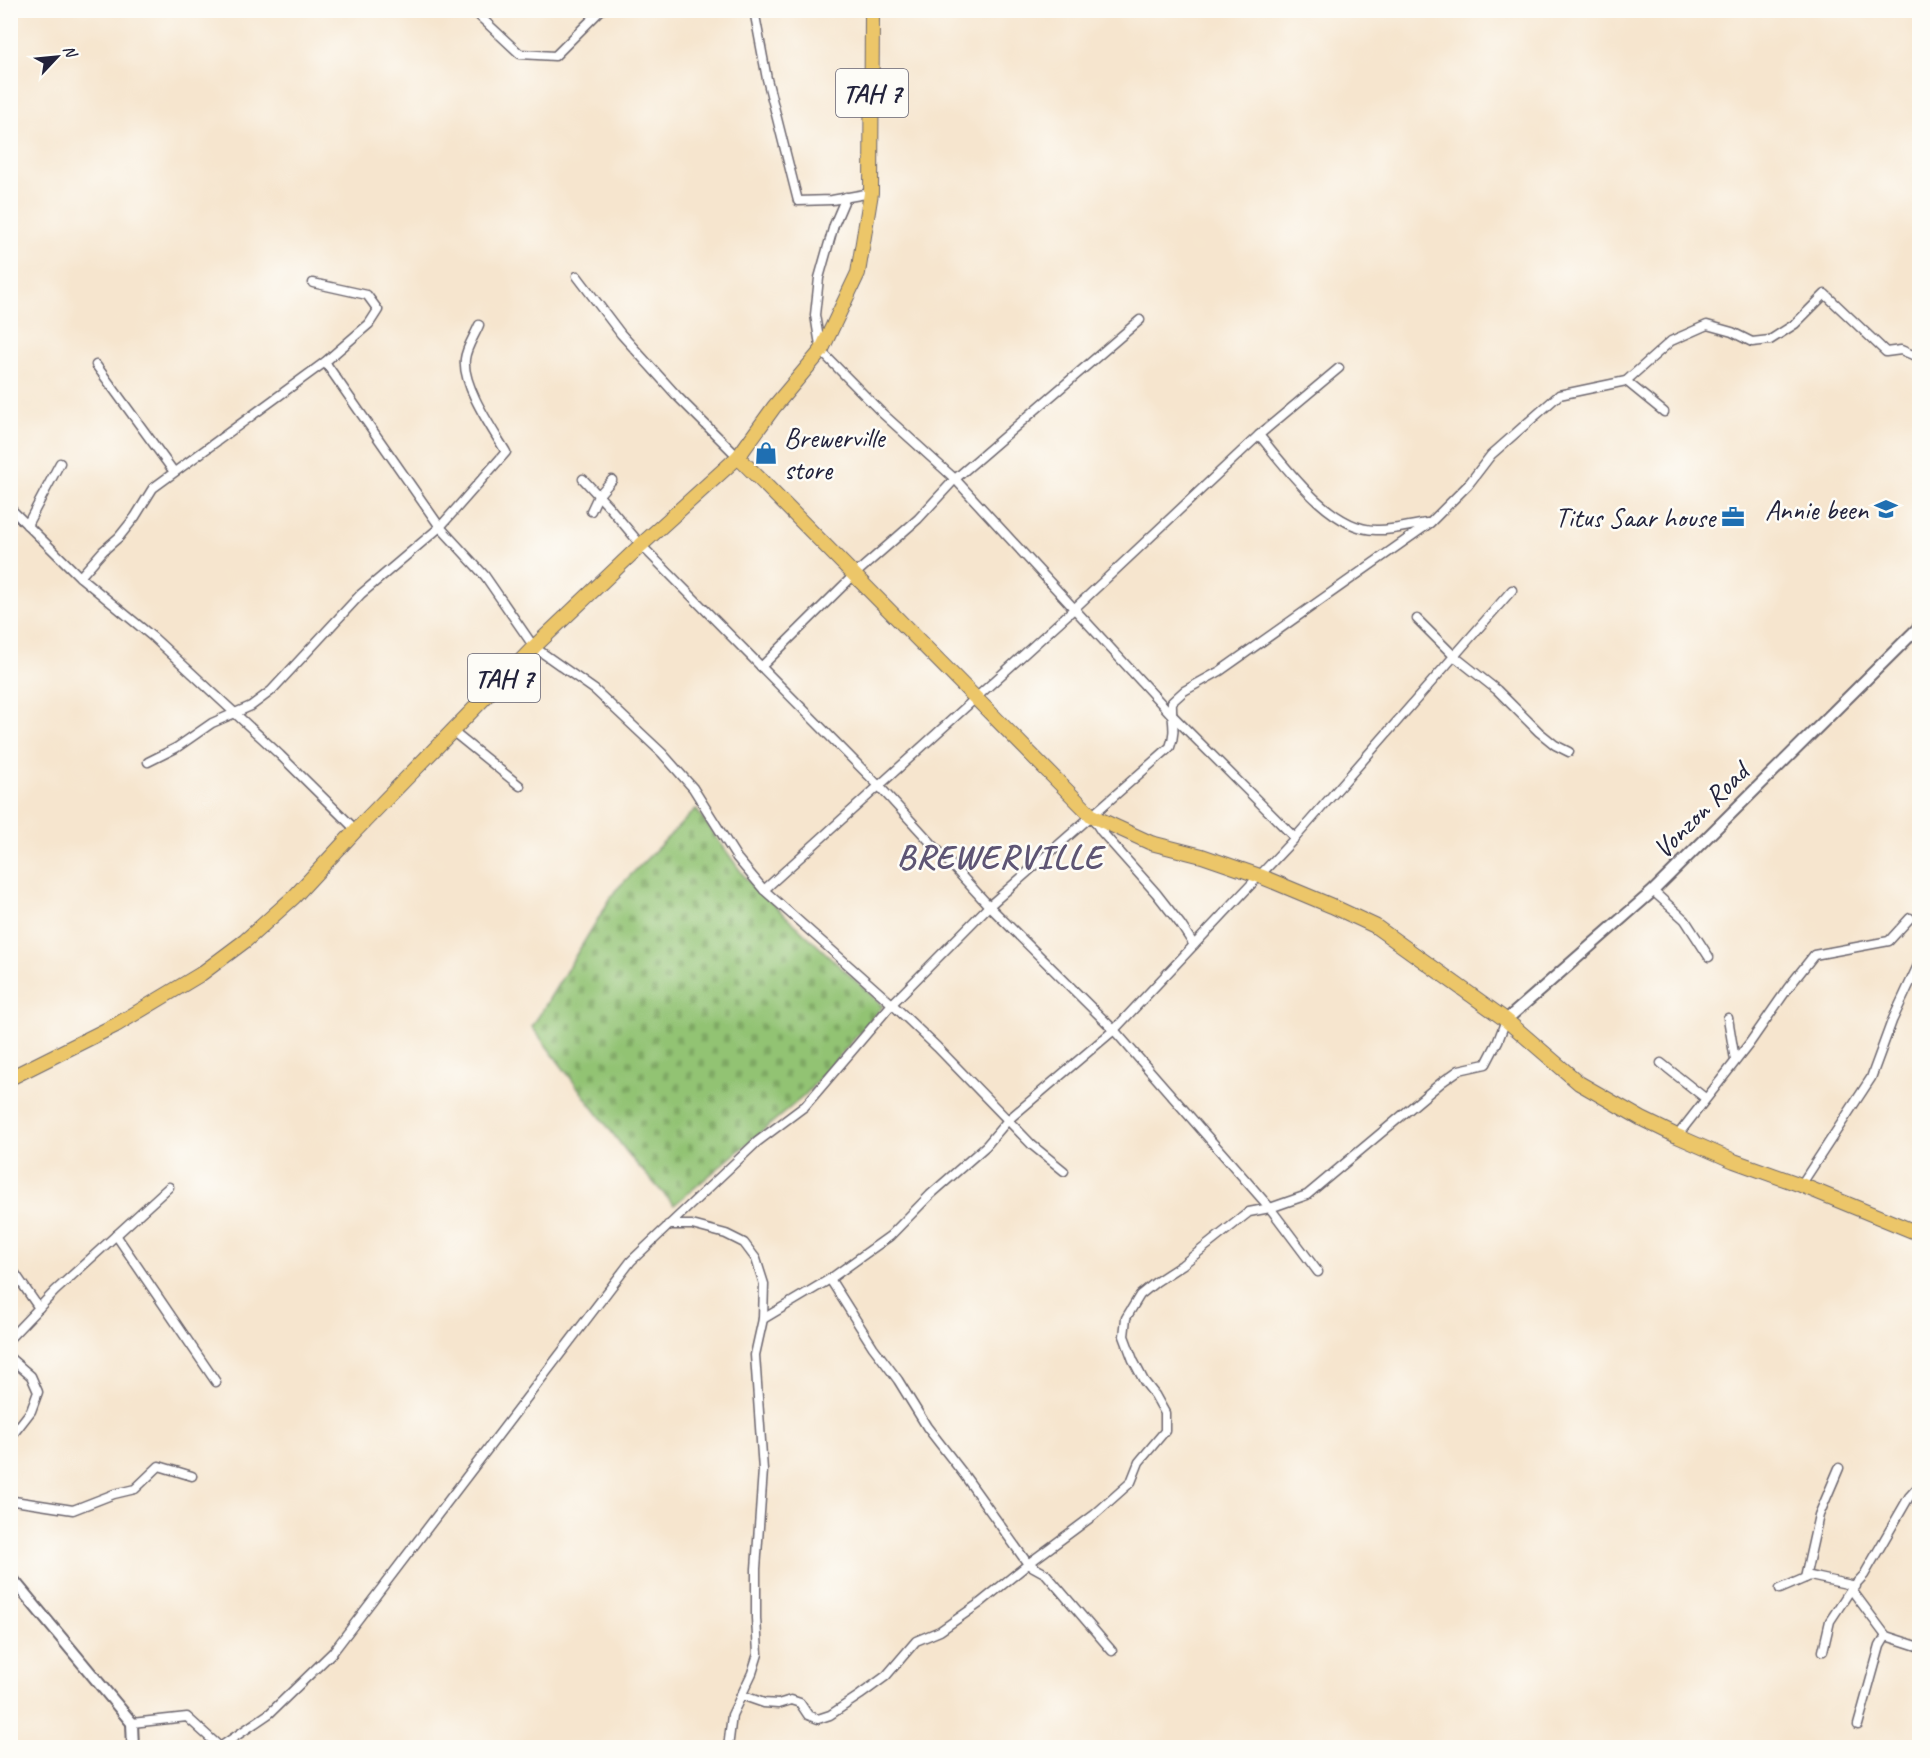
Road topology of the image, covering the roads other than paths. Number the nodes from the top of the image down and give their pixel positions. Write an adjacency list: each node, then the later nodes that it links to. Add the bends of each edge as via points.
1 (473, 10): 2 (street, via 520,54 555,56)
2 (601, 10)
3 (754, 10): 6 (street, via 798,201)
4 (872, 10): 5 (main road, TAH 7)
5 (871, 193): 6 (street); 11 (main road, TAH 7, via 858,273)
6 (846, 197): 11 (street, via 819,278 814,315)
7 (577, 276): 19 (street, via 621,334)
8 (313, 283): 13 (street, via 367,296 378,310 369,324)
9 (1140, 320): 23 (street)
10 (479, 325): 30 (street, via 465,359 467,378 474,398 506,452)
11 (821, 351): 19 (main road, TAH 7); 23 (street)
12 (1920, 358): 16 (street, via 1901,350 1886,352 1825,294 1795,324 1770,340 1752,342 1707,325 1671,341)
13 (325, 362): 21 (street); 30 (street)
14 (96, 365): 21 (street)
15 (1339, 368): 18 (street)
16 (1626, 381): 17 (street); 28 (street, via 1559,394 1491,455)
17 (1664, 412)
18 (1259, 435): 28 (street, via 1329,512 1353,526 1375,530); 35 (street)
19 (738, 457): 31 (main road, TAH 7); 32 (main road)
20 (60, 464): 29 (street)
21 (174, 472): 33 (street, via 153,488 119,537)
22 (583, 479): 25 (street)
23 (956, 479): 32 (street, via 918,519); 35 (street)
24 (612, 480): 25 (street)
25 (598, 496): 27 (street); 31 (street)
26 (10, 508): 29 (street)
27 (591, 511)
28 (1430, 523): 43 (street, via 1220,671 1184,691 1172,702)
29 (27, 525): 33 (street)
30 (440, 527): 38 (street, via 485,576); 42 (street, via 361,594 271,691)
31 (641, 544): 38 (main road, TAH 7); 40 (street)
32 (854, 575): 40 (street); 41 (main road)
33 (80, 577): 42 (street)
34 (1512, 590): 39 (street)
35 (1075, 608): 41 (street); 43 (street)
36 (1416, 619): 39 (street)
37 (1920, 626): 54 (street, Vonzon Road)
38 (534, 647): 44 (main road, TAH 7); 53 (street, via 595,690 662,753 693,788 737,858)
39 (1454, 656): 45 (street, via 1497,690 1539,732); 51 (street)
40 (761, 667): 48 (street)
41 (975, 697): 48 (street); 49 (main road)
42 (235, 713): 46 (street); 50 (street)
43 (1171, 714): 49 (street, via 1175,725 1170,747); 51 (street)
44 (452, 731): 47 (street); 50 (main road, TAH 7)
45 (1569, 752)
46 (148, 762)
47 (520, 786)
48 (879, 786): 53 (street); 55 (street)
49 (1092, 816): 52 (main road, via 1151,843); 55 (street); 57 (street)
50 (356, 830): 66 (main road, TAH 7, via 294,897 201,974 116,1025)
51 (1295, 838): 52 (street)
52 (1260, 876): 57 (street); 62 (main road, via 1375,926)
53 (764, 890): 60 (street)
54 (1653, 891): 58 (street, via 1684,921); 62 (street, Vonzon Road)
55 (989, 906): 60 (street); 63 (street)
56 (1910, 918): 64 (street, via 1889,941 1815,955)
57 (1194, 945): 63 (street)
58 (1709, 957)
59 (1920, 961): 71 (street, via 1871,1078)
60 (892, 1004): 68 (street); 74 (street, via 805,1106 757,1142)
61 (1728, 1018): 64 (street)
62 (1506, 1020): 69 (main road, via 1579,1083); 73 (street, via 1486,1064 1459,1070 1307,1195)
63 (1114, 1030): 68 (street); 73 (street)
64 (1735, 1060): 67 (street)
65 (1661, 1063): 67 (street)
66 (10, 1078)
67 (1705, 1098): 69 (street)
68 (1008, 1120): 70 (street); 79 (street, via 986,1146 890,1236)
69 (1677, 1136): 71 (main road)
70 (1064, 1171)
71 (1801, 1185): 75 (main road)
72 (169, 1187): 76 (street)
73 (1270, 1208): 78 (street); 90 (street, via 1248,1212 1140,1295 1126,1318 1124,1336 1144,1381 1165,1413 1165,1431 1139,1462 1131,1482)
74 (668, 1225): 81 (street, via 692,1225 744,1243 756,1259 764,1284); 100 (street, via 631,1262 333,1652 294,1691 270,1713 220,1747 187,1717)
75 (1920, 1234)
76 (116, 1235): 80 (street); 84 (street)
77 (10, 1266): 80 (street)
78 (1318, 1272)
79 (830, 1279): 81 (street); 90 (street, via 927,1427)
80 (39, 1308): 82 (street)
81 (763, 1319): 99 (street, via 755,1355 763,1470 756,1569 758,1654)
82 (10, 1338)
83 (10, 1358): 85 (street, via 31,1376 38,1392 31,1411)
84 (216, 1382)
85 (10, 1438)
86 (1839, 1468): 92 (street, via 1820,1515)
87 (192, 1476): 89 (street, via 159,1466 135,1488 73,1510)
88 (1920, 1485): 93 (street)
89 (10, 1499)
90 (1028, 1564): 97 (street, via 1046,1574); 99 (street, via 940,1631 916,1641 886,1676 830,1715 818,1719 791,1700 764,1703)
91 (10, 1576): 100 (street)
92 (1804, 1578): 93 (street, via 1810,1576); 94 (street)
93 (1854, 1587): 95 (street); 98 (street, via 1830,1621)
94 (1780, 1589)
95 (1886, 1636): 96 (street); 101 (street)
96 (1920, 1647)
97 (1112, 1651)
98 (1823, 1651)
99 (741, 1695): 103 (street, via 732,1715)
100 (132, 1723): 102 (street)
101 (1858, 1725)
102 (133, 1748)
103 (728, 1748)

